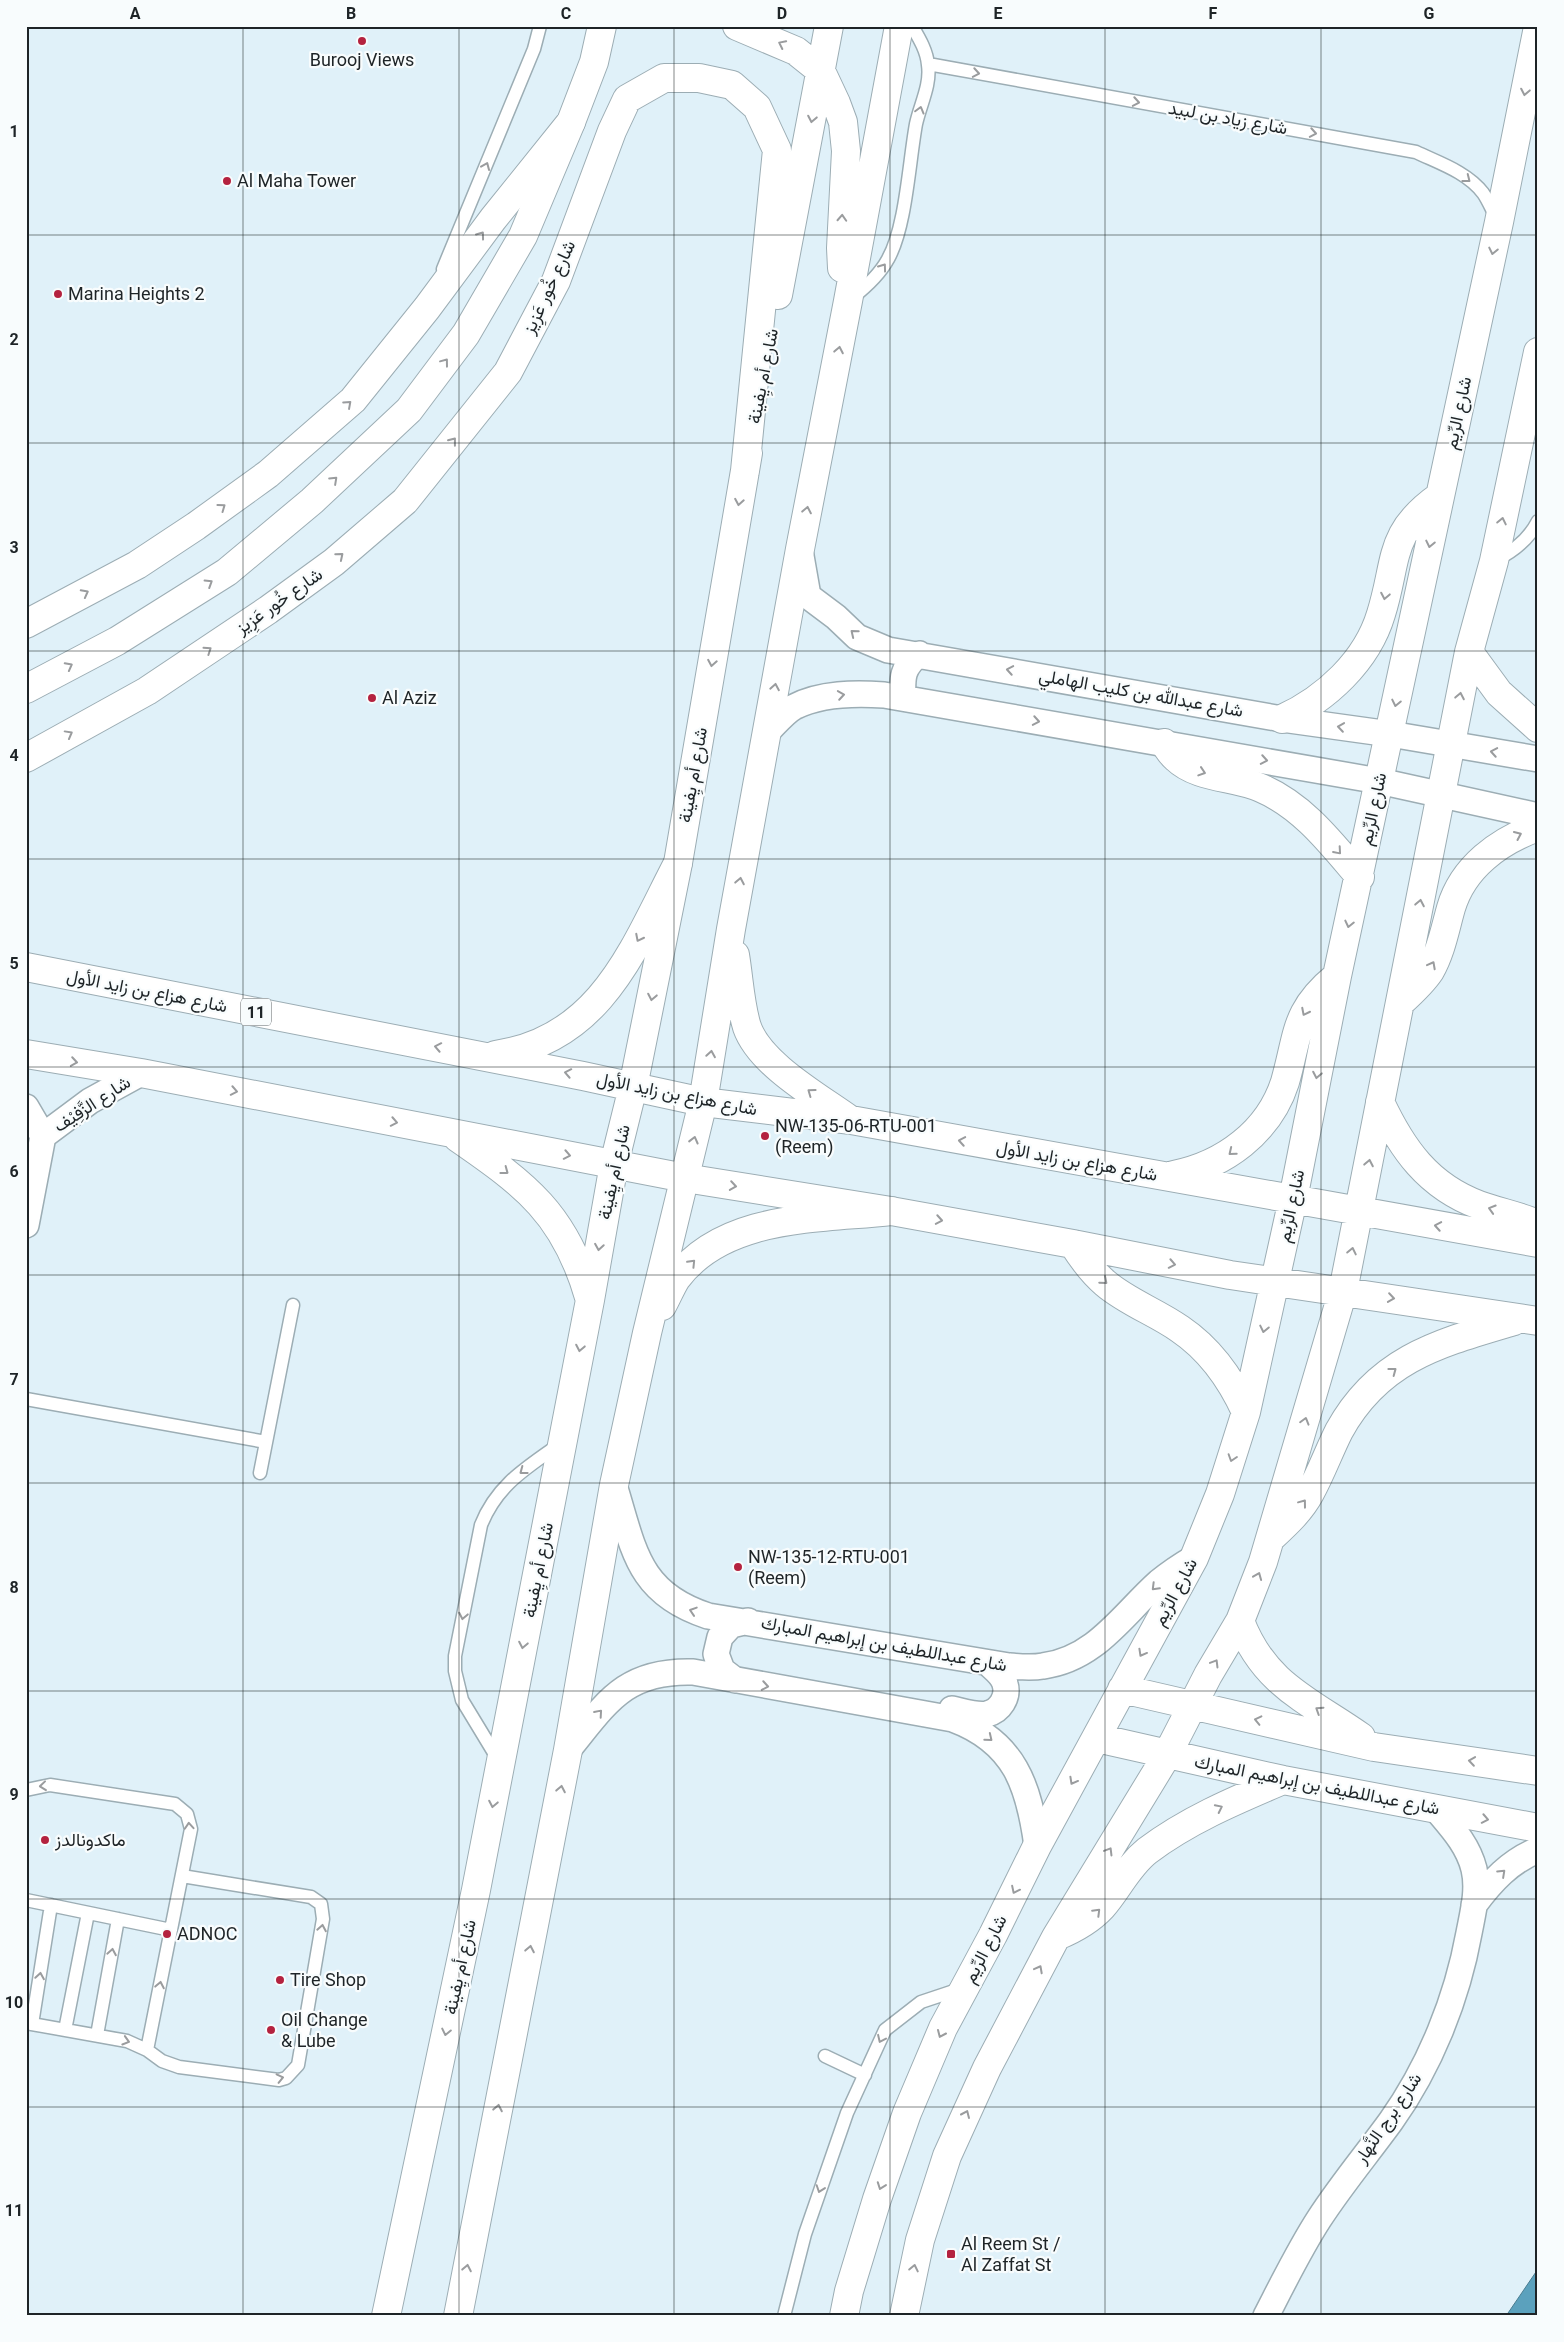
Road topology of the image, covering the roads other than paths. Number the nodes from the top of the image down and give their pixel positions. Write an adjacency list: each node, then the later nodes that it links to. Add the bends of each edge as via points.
1 (540, 26): 13 (lane, one-way to 1, via 534,49)
2 (602, 26): 10 (main road, via 594,62)
3 (737, 26): 9 (main road, one-way to 3, via 796,51)
4 (829, 26): 9 (main road, شارع أم يِفينة)
5 (899, 26): 12 (main road)
6 (912, 26): 8 (lane)
7 (1538, 27): 11 (main road, شارع الرِّيم, one-way to 11)
8 (928, 64): 11 (lane, شارع زياد بن لبيد, one-way to 11, via 1416,152 1470,180 1483,193); 12 (lane, one-way to 8, via 877,275 897,238 917,122 928,81)
9 (821, 71): 12 (main road, one-way to 9, via 841,248 846,151 843,122); 15 (main road, شارع أم يِفينة, one-way to 15)
10 (571, 122): 13 (main road, one-way to 10); 24 (main road, one-way to 10, via 118,641 227,572 312,501 409,410 466,334 523,236)
11 (1499, 222): 16 (main road, شارع الرِّيم, one-way to 16)
12 (848, 301): 18 (main road, one-way to 12)
13 (427, 308): 20 (main road, one-way to 13, via 137,565 268,474 353,400)
14 (1538, 352): 19 (main road, one-way to 14)
15 (745, 471): 32 (main road, شارع خُور عَزِيز, one-way to 15, via 147,691 268,610 334,562 405,501 508,372 556,281 627,99 664,78 699,78 732,86 757,107 777,150); 38 (main road, شارع أم يِفينة, one-way to 38)
16 (1440, 496): 26 (main road, one-way to 26, via 1418,514 1400,537 1382,613 1367,644 1343,677 1323,695); 29 (main road, شارع الرِّيم, one-way to 29)
17 (1538, 521): 19 (lane, via 1519,546)
18 (800, 549): 23 (street, شارع عبدالله بن كليب الهاملي, one-way to 18, via 888,650 857,637 808,596); 28 (main road, one-way to 18)
19 (1494, 561): 22 (main road)
20 (39, 614): 21 (main road)
21 (26, 624)
22 (1469, 652): 27 (main road, via 1499,693); 31 (main road, one-way to 22)
23 (919, 654): 25 (street, via 909,662 904,672); 26 (street, شارع عبدالله بن كليب الهاملي, one-way to 23)
24 (26, 689)
25 (903, 698): 28 (street, one-way to 25, via 794,707 827,697 851,693); 30 (street, one-way to 30)
26 (1282, 719): 29 (street, شارع عبدالله بن كليب الهاملي, one-way to 26)
27 (1538, 728)
28 (768, 731): 40 (main road, one-way to 28)
29 (1390, 734): 31 (street, شارع عبدالله بن كليب الهاملي); 34 (main road, شارع الرِّيم)
30 (1164, 743): 34 (street, one-way to 34); 39 (main road, one-way to 39, via 1176,758 1197,771 1260,788 1280,798 1312,822)
31 (1450, 744): 33 (street, شارع عبدالله بن كليب الهاملي, one-way to 31); 35 (main road)
32 (26, 758)
33 (1538, 759)
34 (1379, 781): 35 (street); 39 (main road, شارع الرِّيم)
35 (1441, 794): 36 (street); 43 (main road, one-way to 35)
36 (1538, 816)
37 (1538, 827): 43 (main road, one-way to 37, via 1430,971 1460,886 1472,870 1502,843)
38 (678, 863): 45 (main road, one-way to 45, via 615,981 588,1013 551,1038 508,1053); 47 (main road, شارع أم يِفينة, one-way to 47)
39 (1360, 876): 42 (main road, شارع الرِّيم, one-way to 42)
40 (731, 929): 48 (main road, one-way to 40); 51 (main road, one-way to 40, via 778,1068 753,1040 744,1015)
41 (26, 967): 45 (main road, شارع هزاع بن زايد الأول / 11, one-way to 41)
42 (1337, 976): 55 (main road, one-way to 55, via 1308,1005 1299,1024 1284,1084 1255,1133 1225,1157 1197,1171); 57 (main road, شارع الرِّيم, one-way to 57)
43 (1402, 1002): 49 (main road)
44 (26, 1054): 46 (main road, one-way to 46)
45 (486, 1056): 47 (main road, شارع هزاع بن زايد الأول / 11, one-way to 45)
46 (141, 1073): 52 (main road, one-way to 52); 53 (street, شارع الزَّفِيْف, via 90,1102)
47 (633, 1087): 48 (main road, شارع هزاع بن زايد الأول / 11); 54 (main road, شارع أم يِفينة)
48 (703, 1102): 51 (main road, شارع هزاع بن زايد الأول / 11); 56 (main road, one-way to 48)
49 (1380, 1102): 59 (main road, one-way to 49); 60 (main road, one-way to 49, via 1478,1204 1452,1192 1429,1175 1409,1155)
50 (26, 1107): 53 (street, شارع الزَّفِيْف)
51 (851, 1120): 55 (main road, شارع هزاع بن زايد الأول / 11, one-way to 51)
52 (450, 1133): 54 (main road, one-way to 54); 66 (main road, one-way to 66, via 506,1171 550,1214 574,1255)
53 (43, 1136): 61 (street, شارع الزَّفِيْف)
54 (614, 1164): 56 (main road); 66 (main road, شارع أم يِفينة, one-way to 66)
55 (1165, 1177): 57 (main road, شارع هزاع بن زايد الأول / 11)
56 (684, 1178): 58 (main road, one-way to 58); 69 (main road)
57 (1293, 1199): 59 (main road, شارع هزاع بن زايد الأول / 11); 64 (main road, شارع الرِّيم)
58 (892, 1211): 63 (main road, one-way to 63); 69 (main road, one-way to 58, via 676,1279 698,1256 724,1239 776,1223)
59 (1360, 1211): 62 (main road, شارع هزاع بن زايد الأول, one-way to 59); 65 (main road, one-way to 59)
60 (1538, 1224)
61 (26, 1225)
62 (1538, 1243)
63 (1073, 1244): 64 (main road, one-way to 64); 71 (main road, one-way to 71, via 1105,1283 1181,1329 1202,1346 1235,1388)
64 (1275, 1282): 65 (main road); 71 (main road, شارع الرِّيم, one-way to 71)
65 (1343, 1291): 68 (main road, one-way to 68); 76 (main road, one-way to 65)
66 (590, 1300): 73 (main road, شارع أم يِفينة, one-way to 73)
67 (293, 1305): 72 (lane)
68 (1530, 1320): 76 (main road, one-way to 68, via 1292,1519 1309,1495 1339,1431 1358,1402 1384,1377 1413,1356 1445,1341)
69 (647, 1333): 75 (main road)
70 (26, 1399): 72 (lane)
71 (1246, 1412): 77 (main road, شارع الرِّيم, one-way to 77, via 1220,1494)
72 (266, 1442): 74 (lane)
73 (562, 1442): 89 (main road, شارع أم يِفينة, one-way to 89); 89 (lane, one-way to 89, via 507,1483 487,1510 481,1525 458,1641 455,1671 462,1700)
74 (260, 1473)
75 (614, 1485): 78 (street, شارع عبداللطيف بن إبراهيم المبارك, one-way to 75, via 708,1616 685,1608 664,1595 647,1576 636,1553); 87 (main road)
76 (1270, 1539): 79 (main road, one-way to 76)
77 (1194, 1558): 80 (street, شارع عبداللطيف بن إبراهيم المبارك, one-way to 80, via 1158,1584 1108,1635 1086,1650 1044,1666); 82 (main road, شارع الرِّيم, one-way to 82)
78 (748, 1621): 80 (street, شارع عبداللطيف بن إبراهيم المبارك); 81 (street, via 731,1625 720,1637 716,1654 722,1670)
79 (1240, 1621): 83 (main road, one-way to 79); 86 (main road, one-way to 79, via 1279,1680 1248,1643)
80 (988, 1663): 84 (street, via 1005,1683 1006,1694 995,1711 976,1713 908,1701)
81 (735, 1680): 84 (street, one-way to 84); 87 (street, one-way to 81, via 623,1689 650,1676 693,1672)
82 (1122, 1688): 83 (main road); 85 (main road, شارع الرِّيم)
83 (1193, 1705): 86 (main road, one-way to 83); 88 (main road)
84 (878, 1706): 95 (street, one-way to 95, via 953,1719 988,1736 1014,1765 1027,1790)
85 (1097, 1738): 88 (main road, شارع عبداللطيف بن إبراهيم المبارك); 95 (main road, شارع الرِّيم, one-way to 95)
86 (1374, 1747): 90 (main road, one-way to 86)
87 (568, 1750): 113 (main road, one-way to 87)
88 (1167, 1755): 91 (main road, شارع عبداللطيف بن إبراهيم المبارك); 104 (main road, one-way to 88)
89 (501, 1764): 112 (main road, شارع أم يِفينة, one-way to 112)
90 (1538, 1771)
91 (1283, 1780): 93 (main road, شارع عبداللطيف بن إبراهيم المبارك); 104 (main road, one-way to 91, via 1089,1920 1146,1852 1214,1810)
92 (26, 1790): 97 (lane, one-way to 92, via 191,1829 182,1808 175,1804 50,1785)
93 (1436, 1809): 94 (main road, شارع عبداللطيف بن إبراهيم المبارك, one-way to 94); 100 (street, شارع برج النَّهار, via 1460,1837 1468,1853 1474,1870)
94 (1538, 1828)
95 (1037, 1846): 105 (main road, شارع الرِّيم, one-way to 105)
96 (1538, 1850): 100 (street, شارع برج النَّهار, one-way to 96, via 1508,1867)
97 (182, 1876): 103 (lane); 109 (lane, one-way to 97, via 178,2067 270,2080 286,2078 298,2065 324,1919 321,1904 311,1897)
98 (26, 1900): 99 (lane)
99 (51, 1905): 101 (lane); 106 (lane, one-way to 99)
100 (1474, 1905): 117 (street, شارع برج النَّهار, via 1466,1951 1453,1995 1416,2080 1392,2120 1319,2219)
101 (88, 1913): 102 (lane); 107 (lane)
102 (118, 1919): 103 (lane); 108 (lane, one-way to 102)
103 (171, 1930): 109 (lane, one-way to 103)
104 (1056, 1937): 116 (main road, one-way to 104, via 920,2240 947,2156 987,2068)
105 (965, 1988): 111 (lane, one-way to 111, via 921,2002 886,2030); 115 (main road, شارع الرِّيم, one-way to 115, via 907,2114 848,2291)
106 (29, 2024): 107 (lane)
107 (65, 2030): 108 (lane)
108 (97, 2035): 109 (lane, one-way to 109, via 128,2041)
109 (147, 2050)
110 (825, 2056): 111 (lane)
111 (865, 2075): 114 (lane, one-way to 114, via 847,2113 805,2234)
112 (386, 2316)
113 (458, 2316)
114 (784, 2316)
115 (844, 2316)
116 (904, 2316)
117 (1266, 2316)

